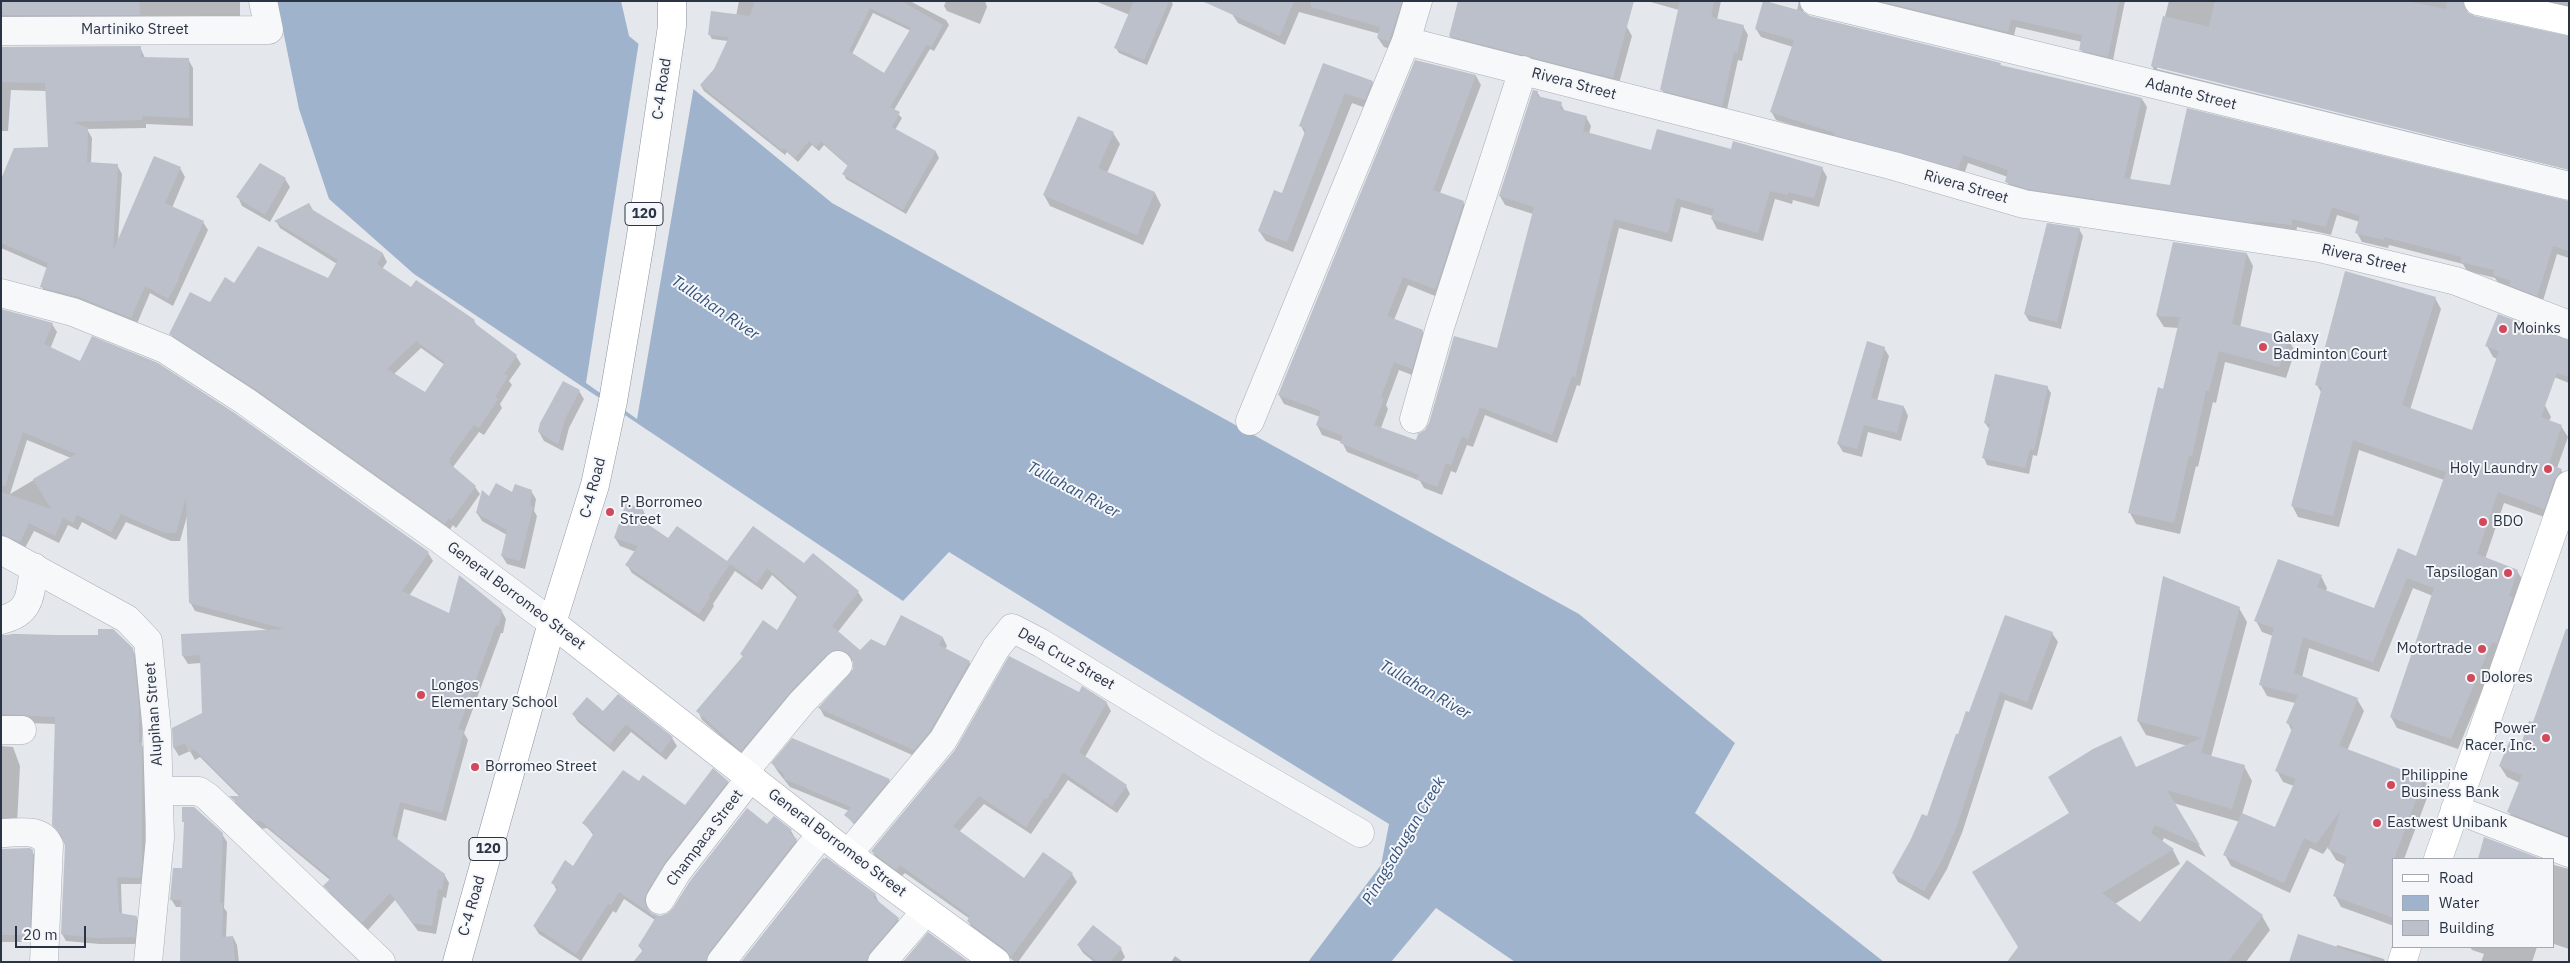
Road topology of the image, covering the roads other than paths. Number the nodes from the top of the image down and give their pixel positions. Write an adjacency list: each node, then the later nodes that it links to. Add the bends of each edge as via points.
1 (263, 1): 7 (street, Martiniko Street, via 269,30)
2 (1418, 1): 8 (street)
3 (1814, 1): 10 (street, Adante Street)
4 (2478, 1): 6 (main road)
5 (672, 14): 19 (main road, C-4 Road / 120, via 640,242 613,401 595,485)
6 (2569, 21)
7 (1, 31)
8 (1406, 41): 9 (street, Rivera Street); 14 (street)
9 (1523, 70): 12 (street, Rivera Street, via 1894,166 2024,204 2319,248 2447,279); 13 (street, via 1440,327)
10 (2569, 186)
11 (1, 292): 19 (street, General Borromeo Street, via 73,312 165,349 253,407)
12 (2569, 325)
13 (1414, 419)
14 (1250, 420)
15 (2569, 485): 23 (main road)
16 (1, 550): 17 (street, Alupihan Street)
17 (34, 567): 18 (street, via 27,606 20,613); 22 (street, Alupihan Street, via 127,619 148,640)
18 (1, 620)
19 (552, 622): 21 (main road, General Borromeo Street); 36 (main road, C-4 Road / 120)
20 (838, 665): 21 (street, Champaca Street, via 802,702)
21 (747, 775): 26 (main road, General Borromeo Street); 30 (street, Champaca Street)
22 (159, 791): 34 (street, Alupihan Street, via 160,838); 35 (street, via 199,792 208,797)
23 (2455, 810): 27 (street); 29 (main road)
24 (1360, 832): 28 (street, Dela Cruz Street, via 1012,628 996,648 943,740)
25 (1, 833): 33 (street, via 39,833 49,845)
26 (822, 833): 28 (main road, General Borromeo Street); 37 (street)
27 (2569, 853)
28 (848, 854): 31 (main road, General Borromeo Street)
29 (2438, 858)
30 (660, 900)
31 (926, 911): 38 (street); 39 (main road, General Borromeo Street)
32 (2407, 948): 40 (main road)
33 (44, 962)
34 (148, 962)
35 (381, 962)
36 (457, 962)
37 (721, 962)
38 (882, 962)
39 (996, 962)
40 (2402, 962)

